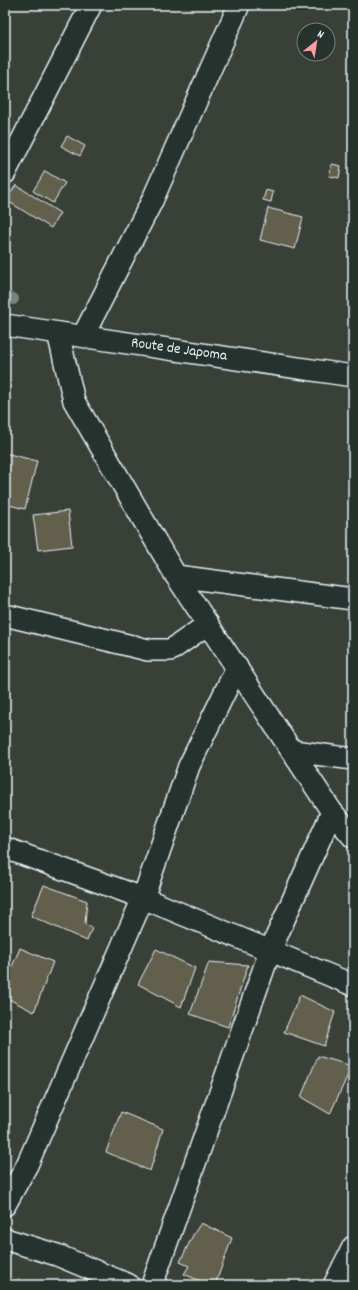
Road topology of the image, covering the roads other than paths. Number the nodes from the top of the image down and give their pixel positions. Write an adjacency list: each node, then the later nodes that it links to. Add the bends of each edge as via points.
1 (91, 5): 3 (street)
2 (239, 5): 6 (street, via 152,201)
3 (5, 173)
4 (5, 325): 5 (street, Route de Japoma)
5 (58, 333): 6 (street, Route de Japoma); 8 (street, via 74,402)
6 (83, 336): 7 (street, Route de Japoma)
7 (353, 376)
8 (176, 576): 9 (street); 11 (street)
9 (353, 598)
10 (5, 615): 11 (street, via 148,650 171,650)
11 (208, 624): 12 (street)
12 (237, 668): 13 (street); 18 (street, via 189,766)
13 (293, 751): 14 (street); 15 (street)
14 (353, 759)
15 (332, 812): 16 (street); 19 (street)
16 (353, 837)
17 (5, 848): 18 (street)
18 (143, 898): 19 (street); 21 (street, via 27,1165)
19 (270, 950): 20 (street); 25 (street)
20 (353, 985)
21 (5, 1205)
22 (5, 1239): 24 (street, via 57,1255)
23 (353, 1247): 26 (street)
24 (129, 1285)
25 (152, 1285)
26 (334, 1285)

